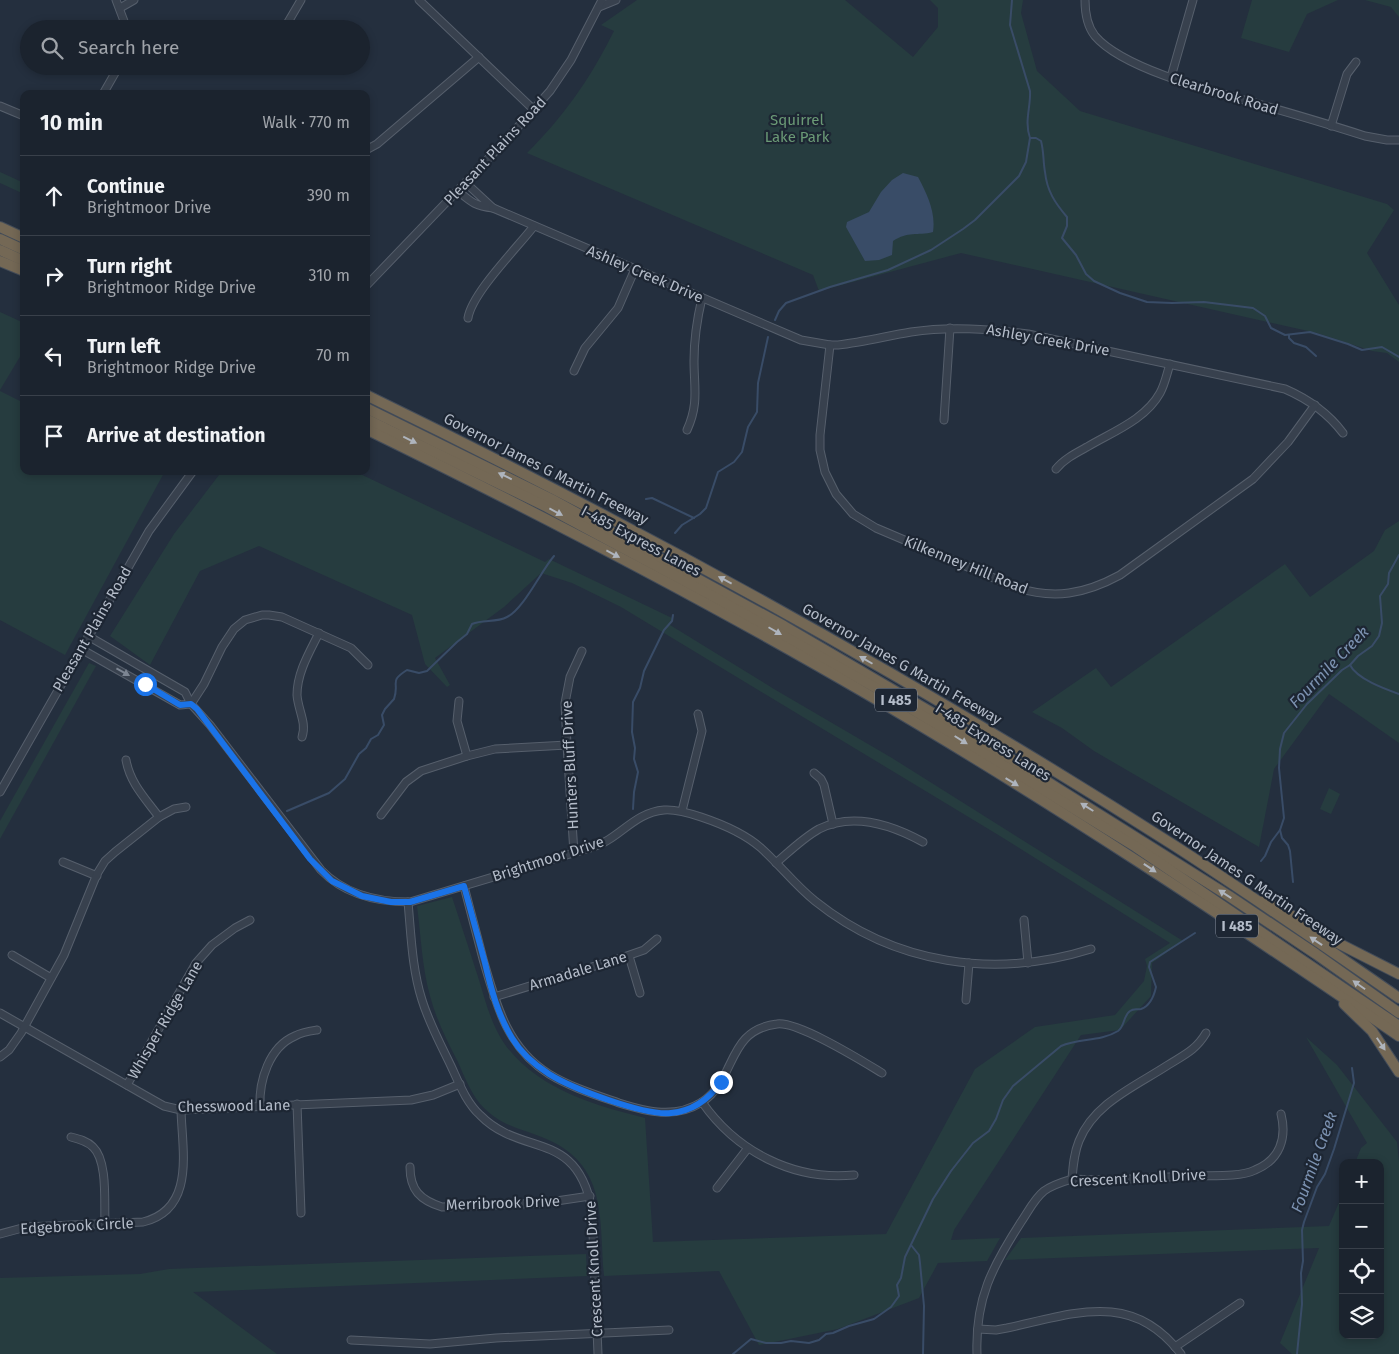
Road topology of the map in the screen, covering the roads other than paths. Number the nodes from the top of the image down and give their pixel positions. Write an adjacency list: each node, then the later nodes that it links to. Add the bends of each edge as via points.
1 (116, 0): 9 (street)
2 (134, 0): 9 (street)
3 (302, 0): 11 (street)
4 (419, 0): 12 (street)
5 (616, 0): 8 (street)
6 (1085, 0): 15 (street, Clearbrook Road, via 1089,25 1104,45)
7 (1193, 0): 15 (street)
8 (601, 4): 18 (street, Pleasant Plains Road, via 571,60)
9 (120, 8): 10 (street)
10 (124, 20)
11 (290, 20)
12 (479, 57): 18 (street); 22 (street)
13 (1356, 62): 20 (street, via 1347,74)
14 (114, 75): 16 (street)
15 (1171, 77): 20 (street, Clearbrook Road)
16 (105, 90)
17 (0, 106): 19 (street)
18 (534, 110): 23 (street, Pleasant Plains Road)
19 (20, 114)
20 (1331, 126): 21 (street, Clearbrook Road, via 1372,137)
21 (1399, 140)
22 (370, 148)
23 (466, 183): 24 (street, Pleasant Plains Road); 25 (street, Ashley Creek Drive)
24 (458, 191): 25 (street, Ashley Creek Drive, via 479,207); 37 (street, Pleasant Plains Road)
25 (493, 208): 26 (street, Ashley Creek Drive)
26 (534, 226): 35 (street, Ashley Creek Drive); 39 (street, via 476,297)
27 (0, 227): 28 (highway)
28 (20, 236)
29 (0, 238): 30 (highway); 31 (highway)
30 (20, 243)
31 (20, 248)
32 (0, 250): 33 (highway)
33 (20, 259)
34 (0, 261): 36 (highway)
35 (635, 269): 38 (street, Ashley Creek Drive); 43 (street, via 618,308 585,348)
36 (20, 270)
37 (370, 282)
38 (702, 298): 41 (street, Ashley Creek Drive, via 795,338); 49 (street, via 694,345 696,406)
39 (468, 318)
40 (950, 328): 41 (street, Ashley Creek Drive); 42 (street, Ashley Creek Drive, via 1028,334); 48 (street)
41 (830, 345): 45 (street, Kilkenney Hill Road, via 820,450 830,484 844,504 853,514 876,528 1038,594 1084,591 1120,575 1253,479 1288,442)
42 (1170, 364): 45 (street, Ashley Creek Drive, via 1285,389); 52 (street, via 1160,392 1145,412 1071,456)
43 (574, 371)
44 (370, 397): 79 (highway, Governor James G Martin Freeway / I 485, one-way to 44, via 1049,768 791,617 549,486)
45 (1314, 405): 51 (street, Ashley Creek Drive)
46 (370, 410): 96 (highway, I-485 Express Lanes / I 485, one-way to 46, via 1229,896 1011,759 784,626 560,504)
47 (370, 420): 98 (highway, I-485 Express Lanes / I 485, one-way to 98, via 556,512 892,698 1136,847)
48 (944, 420)
49 (687, 430)
50 (370, 432): 89 (highway, I 485, one-way to 89, via 476,483 701,601 866,694 1140,861)
51 (1343, 433)
52 (1056, 469)
53 (190, 475): 55 (street, Pleasant Plains Road, via 149,531)
54 (319, 634): 58 (street, via 351,648); 60 (street, via 276,615 246,620 227,637 213,669); 62 (street, via 298,684)
55 (88, 636): 56 (street, Pleasant Plains Road); 60 (street, Brightmoor Drive, via 185,692)
56 (81, 649): 60 (street, one-way to 60, via 180,705); 67 (street, Pleasant Plains Road)
57 (582, 651): 63 (street, Hunters Bluff Drive, via 567,691)
58 (368, 665)
59 (459, 701): 64 (street, via 458,721)
60 (191, 704): 80 (street, Brightmoor Drive, via 325,875 362,896 381,901)
61 (698, 714): 69 (street, via 702,731)
62 (302, 738)
63 (567, 745): 64 (street, via 508,748); 74 (street, Hunters Bluff Drive)
64 (467, 756): 70 (street, via 415,774)
65 (126, 760): 71 (street, via 132,780)
66 (814, 773): 72 (street, via 824,784)
67 (0, 792)
68 (186, 806): 71 (street)
69 (682, 811): 74 (street, Brightmoor Drive, via 664,810 643,816 606,841); 76 (street, Brightmoor Drive, via 735,830)
70 (381, 815)
71 (159, 817): 77 (street, via 109,857)
72 (833, 824): 73 (street, via 879,824); 76 (street, via 810,835)
73 (923, 842)
74 (574, 853): 78 (street, Brightmoor Drive)
75 (63, 862): 77 (street)
76 (776, 863): 87 (street, Brightmoor Drive, via 816,903 867,935 909,952)
77 (97, 876): 91 (street, via 72,940)
78 (464, 886): 80 (street, Brightmoor Drive); 93 (street)
79 (1236, 887): 90 (highway, via 1256,893 1328,938); 94 (highway, Governor James G Martin Freeway / I 485, one-way to 79)
80 (408, 902): 106 (street, Crescent Knoll Drive, via 415,971 422,999)
81 (250, 920): 107 (street, Whisper Ridge Lane, via 212,945 196,963)
82 (1024, 920): 88 (street)
83 (657, 939): 86 (street, Armadale Lane, via 650,947)
84 (1092, 949): 88 (street, Brightmoor Drive)
85 (12, 955): 91 (street)
86 (629, 956): 92 (street); 93 (street, Armadale Lane)
87 (969, 963): 88 (street, Brightmoor Drive); 95 (street)
88 (1028, 963)
89 (1309, 974): 102 (highway, I 485); 104 (highway, one-way to 104, via 1372,1031)
90 (1399, 974)
91 (51, 978): 99 (street)
92 (640, 993)
93 (494, 997): 108 (street, via 502,1019 520,1050 538,1067 560,1080 605,1098 661,1113 685,1110)
94 (1399, 998)
95 (966, 1000)
96 (1399, 1013)
97 (0, 1014): 99 (street, Chesswood Lane)
98 (1399, 1026)
99 (24, 1028): 103 (street); 107 (street, Chesswood Lane)
100 (317, 1030): 110 (street, via 293,1036 278,1049 260,1087)
101 (1206, 1033): 117 (street, via 1195,1048 1097,1112 1080,1139)
102 (1399, 1036)
103 (0, 1058)
104 (1399, 1072)
105 (882, 1073): 108 (street, via 796,1026 764,1026 744,1039 721,1082)
106 (460, 1084): 109 (street, Chesswood Lane, via 421,1099); 119 (street, Crescent Knoll Drive, via 475,1109 494,1127 546,1146 570,1162 583,1178)
107 (127, 1085): 111 (street, Chesswood Lane, via 164,1106)
108 (702, 1102): 114 (street, via 718,1123)
109 (297, 1104): 110 (street, Chesswood Lane); 120 (street)
110 (260, 1106): 111 (street, Chesswood Lane)
111 (180, 1110): 121 (street, Edgebrook Circle, via 183,1174 178,1195 165,1211 148,1220)
112 (1281, 1114): 117 (street, Crescent Knoll Drive, via 1282,1144 1269,1162 1250,1172)
113 (72, 1137): 121 (street, via 86,1142 101,1161)
114 (748, 1148): 116 (street, via 795,1170 832,1176); 118 (street)
115 (410, 1167): 119 (street, Merribrook Drive, via 410,1178 416,1191 427,1201 442,1207 543,1203)
116 (854, 1175)
117 (1072, 1179): 124 (street, Crescent Knoll Drive, via 1042,1192 1006,1245 985,1290)
118 (717, 1188)
119 (590, 1196): 126 (street, Crescent Knoll Drive)
120 (301, 1213)
121 (105, 1223): 122 (street, Edgebrook Circle, via 26,1227)
122 (0, 1234)
123 (1240, 1303): 128 (street)
124 (978, 1329): 128 (street, via 996,1330 1083,1311 1105,1310 1143,1321); 130 (street, Crescent Knoll Drive)
125 (669, 1330): 126 (street)
126 (598, 1332): 127 (street, via 430,1344); 129 (street, Crescent Knoll Drive)
127 (350, 1340)
128 (1175, 1347): 131 (street)
129 (598, 1354)
130 (977, 1354)
131 (1181, 1354)

